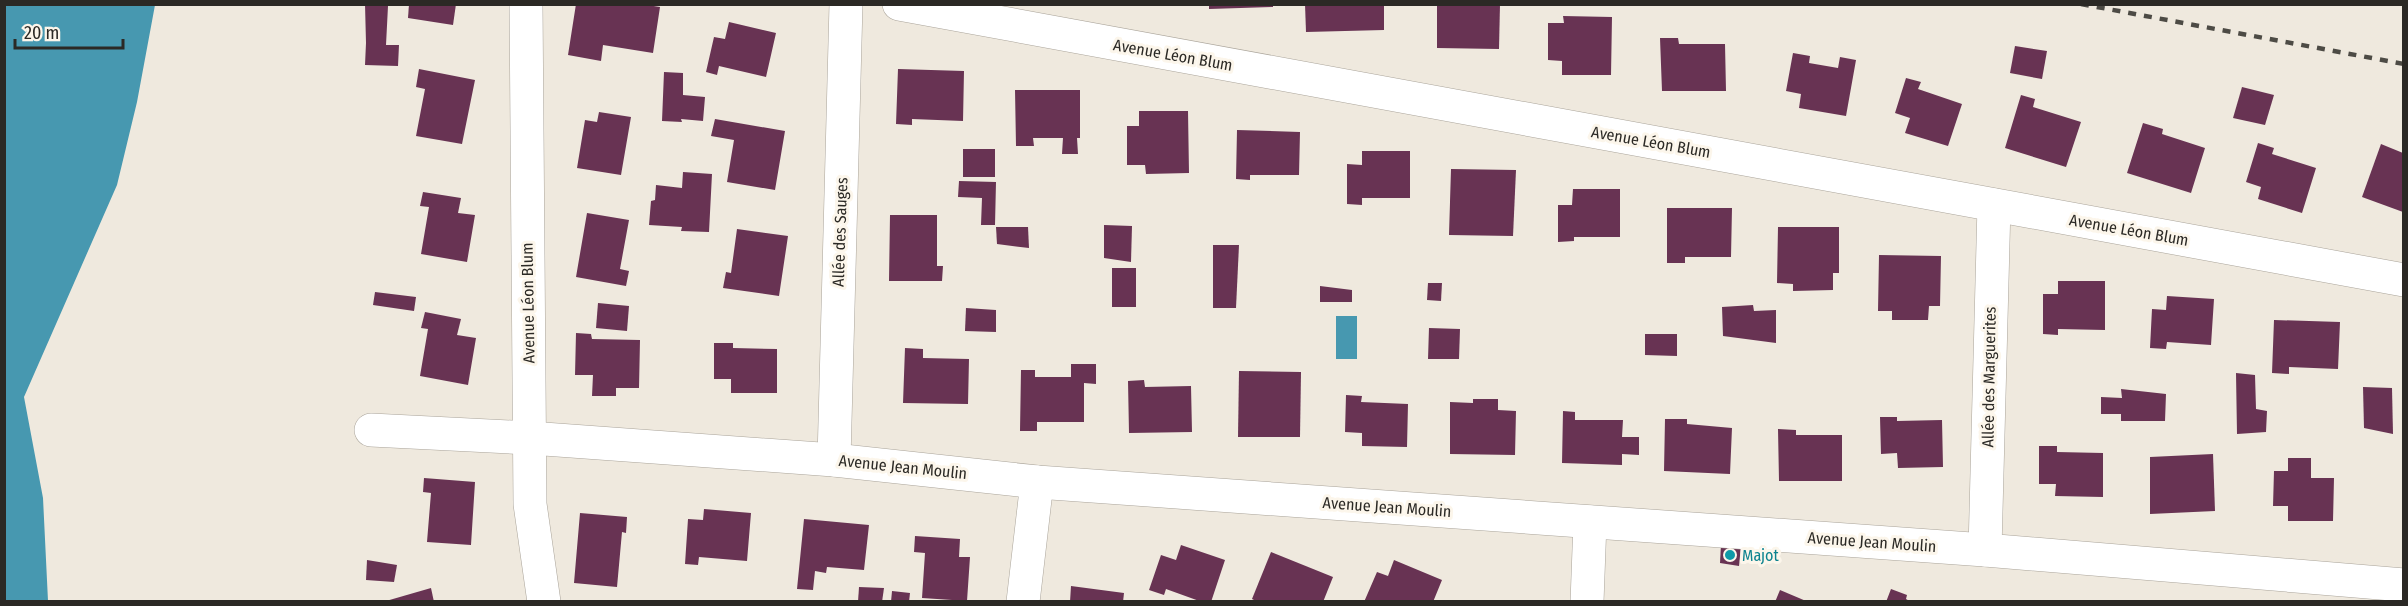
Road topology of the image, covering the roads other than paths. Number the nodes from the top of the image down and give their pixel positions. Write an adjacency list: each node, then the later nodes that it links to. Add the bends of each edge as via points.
1 (526, 4): 7 (street, Avenue Léon Blum)
2 (846, 4): 8 (street, Allée des Sauges)
3 (899, 4): 4 (street, Avenue Léon Blum)
4 (1994, 205): 5 (street, Avenue Léon Blum); 11 (street, Allée des Marguerites)
5 (2403, 280)
6 (371, 430): 7 (street, Avenue Jean Moulin)
7 (530, 438): 8 (street, Avenue Jean Moulin); 13 (street, Avenue Léon Blum, via 530,504)
8 (834, 460): 9 (street, Avenue Jean Moulin)
9 (1037, 482): 10 (street, Avenue Jean Moulin); 14 (street)
10 (1590, 522): 11 (street, Avenue Jean Moulin); 15 (street)
11 (1985, 550): 12 (street, Avenue Jean Moulin)
12 (2403, 585)
13 (544, 602)
14 (1023, 602)
15 (1587, 602)

